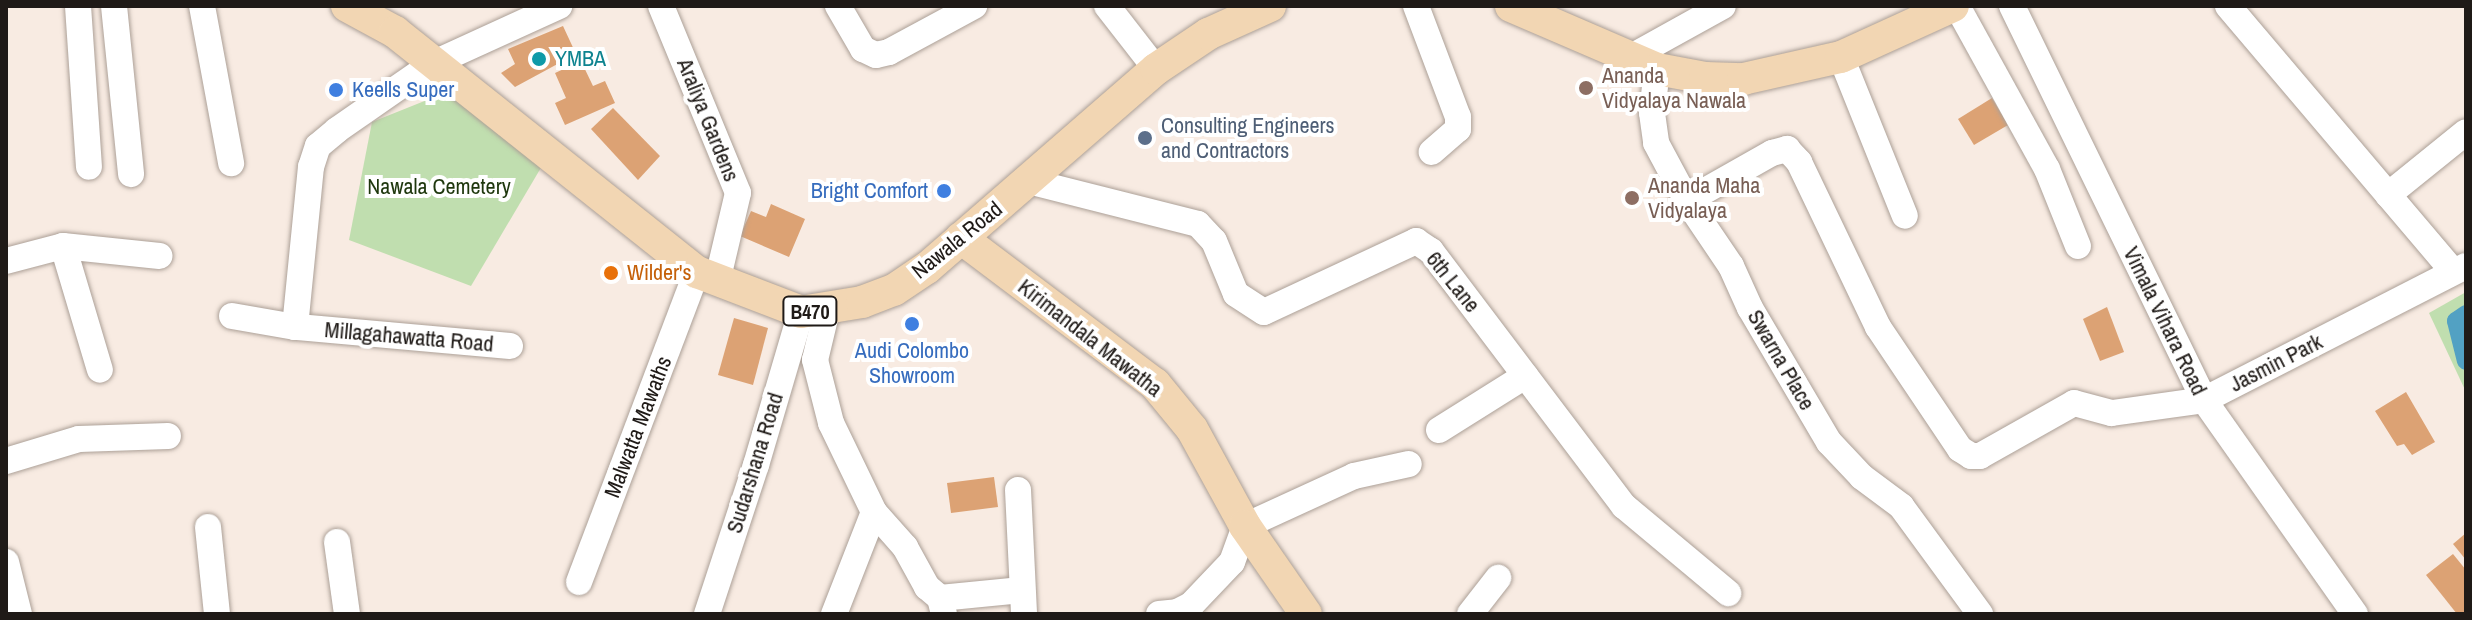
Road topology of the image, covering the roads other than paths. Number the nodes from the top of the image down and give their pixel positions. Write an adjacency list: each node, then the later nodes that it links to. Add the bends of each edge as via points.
1 (78, 6): 24 (street)
2 (114, 6): 25 (street)
3 (202, 6): 23 (street)
4 (347, 6): 19 (main road, B470, via 395,32)
5 (559, 6): 19 (street)
6 (661, 6): 36 (street, Araliya Gardens, via 738,193)
7 (838, 6): 8 (street, via 863,49 876,55)
8 (974, 6)
9 (1107, 6): 20 (street)
10 (1270, 6): 20 (main road, Nawala Road / B470, via 1208,34)
11 (1416, 6): 22 (street, via 1458,117 1458,129)
12 (1723, 6): 18 (street)
13 (1955, 6): 17 (main road); 32 (street, via 2047,169)
14 (2012, 6): 43 (street, Vimala Vihara Road)
15 (2228, 6): 27 (street)
16 (1516, 7): 18 (main road)
17 (1841, 57): 18 (main road, via 1743,79 1705,78); 29 (street)
18 (1644, 63): 28 (street, Swarna Place, via 1656,143)
19 (432, 64): 36 (main road, B470); 39 (street, Millagahawatta Road, via 318,146 311,167)
20 (1156, 69): 26 (main road, Nawala Road / B470)
21 (2466, 132): 27 (street)
22 (1432, 152)
23 (231, 163)
24 (89, 167)
25 (131, 174)
26 (1028, 181): 30 (main road, Nawala Road / B470); 42 (street, 6th Lane, via 1198,224 1214,241 1236,294 1264,312 1416,241 1431,251)
27 (2388, 195): 35 (street)
28 (1687, 201): 43 (street, Jasmin Park, via 1787,149 1799,162 1878,327 1960,449 1971,456 1980,456 2074,403 2112,413); 67 (street, Swarna Place, via 1731,266 1829,442 1862,477 1901,506)
29 (1905, 216)
30 (961, 238): 37 (main road, Nawala Road / B470, via 894,290); 50 (main road, Kirimandala Mawatha, via 1155,384 1192,429)
31 (63, 246): 33 (street); 34 (street); 41 (street)
32 (2078, 246)
33 (159, 256)
34 (6, 261)
35 (2460, 269): 43 (street, Jasmin Park)
36 (707, 277): 37 (main road, B470); 55 (street, Malwatta Mawaths)
37 (814, 311): 49 (street, via 815,360 831,423); 62 (street, Sudarshana Road)
38 (232, 316): 39 (street)
39 (295, 327): 40 (street, Millagahawatta Road)
40 (510, 346)
41 (100, 370)
42 (1525, 376): 44 (street); 56 (street, 6th Lane, via 1624,506)
43 (2204, 400): 68 (street, Vimala Vihara Road)
44 (1439, 430)
45 (168, 436): 46 (street, via 79,439)
46 (6, 461)
47 (1409, 464): 50 (street, via 1354,476)
48 (1018, 490): 57 (street)
49 (874, 512): 58 (street, via 905,547); 63 (street)
50 (1245, 526): 64 (street, via 1232,562 1191,605); 65 (main road, Kirimandala Mawatha)
51 (208, 527): 60 (street)
52 (337, 542): 61 (street)
53 (1498, 578): 66 (street)
54 (8, 579): 59 (street)
55 (579, 582)
56 (1728, 593)
57 (1023, 602): 58 (street)
58 (942, 606)
59 (19, 614)
60 (217, 614)
61 (347, 614)
62 (707, 614)
63 (834, 614)
64 (1159, 614)
65 (1306, 614)
66 (1470, 614)
67 (1980, 614)
68 (2355, 614)

